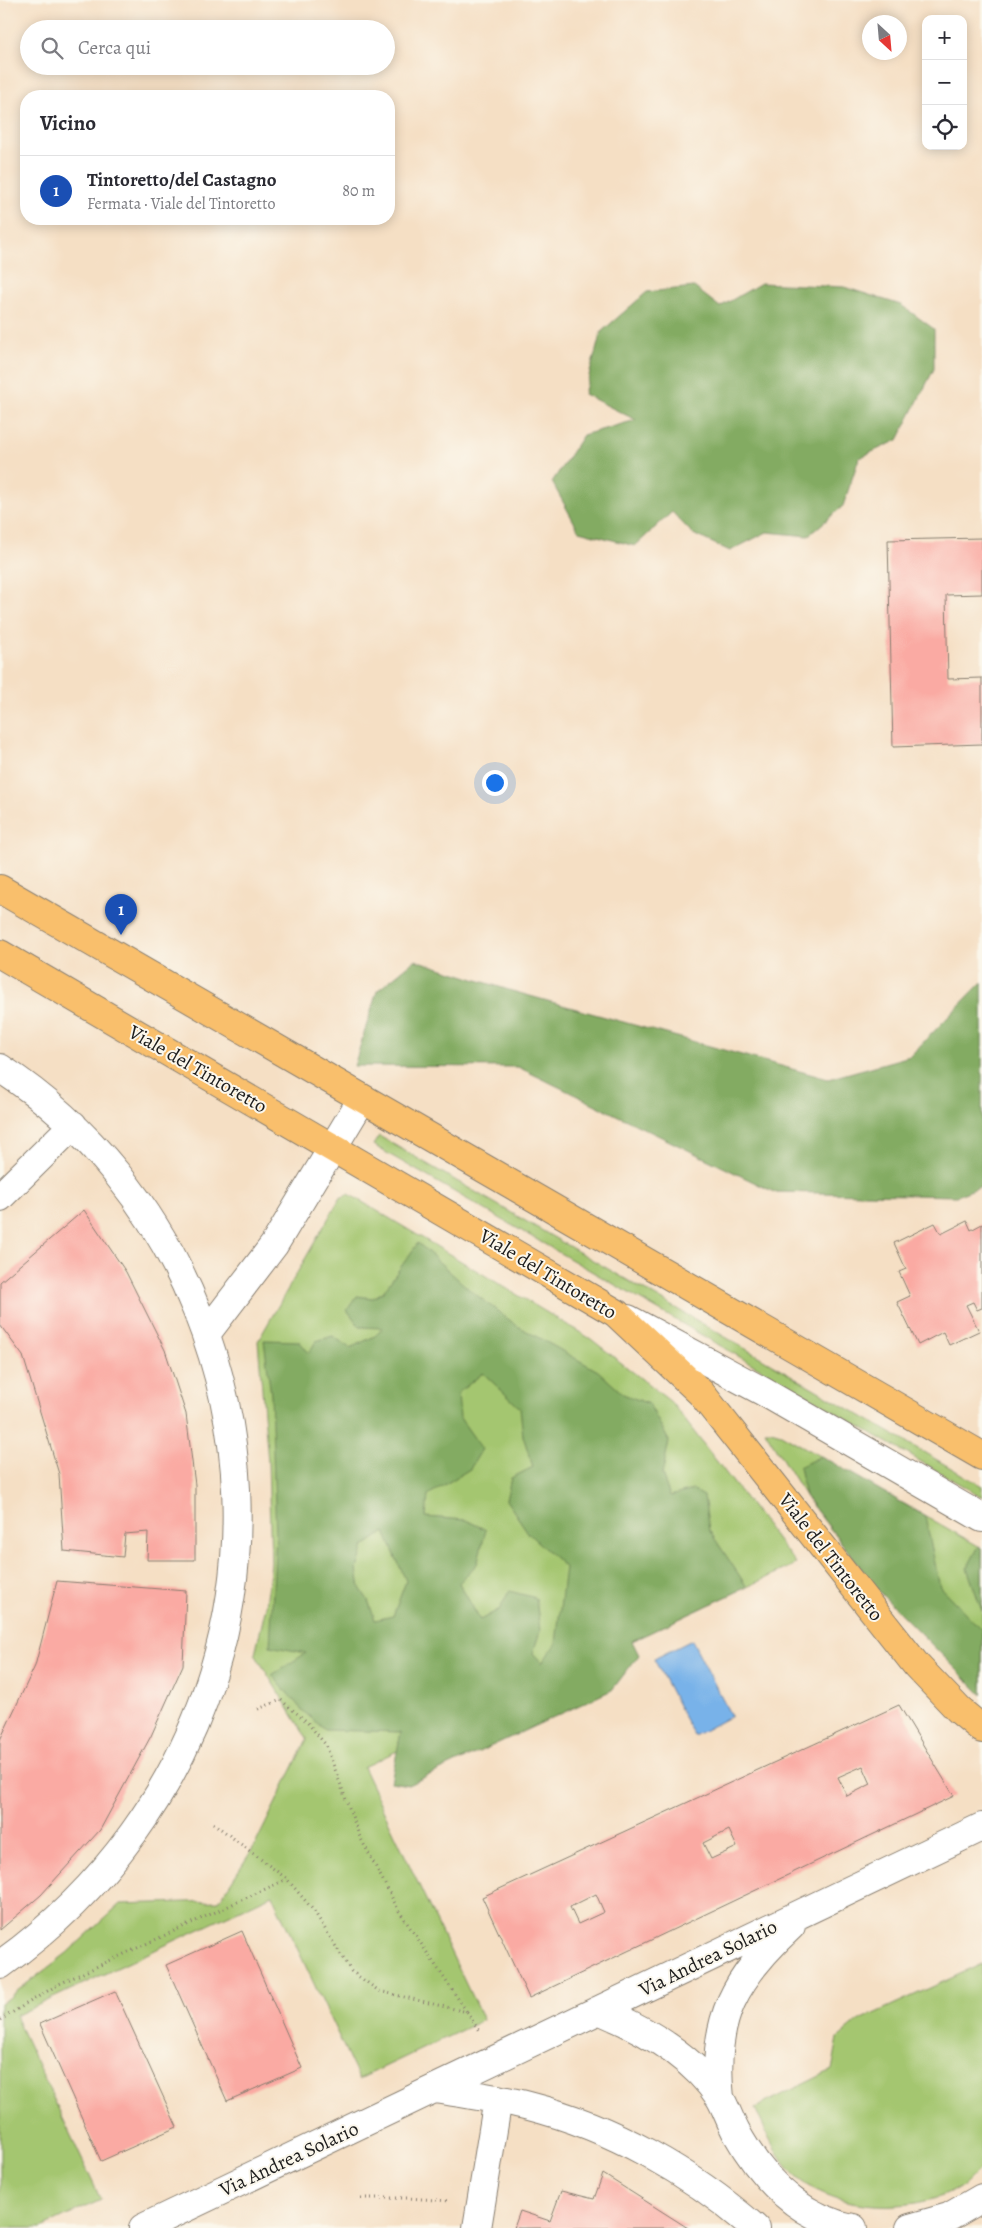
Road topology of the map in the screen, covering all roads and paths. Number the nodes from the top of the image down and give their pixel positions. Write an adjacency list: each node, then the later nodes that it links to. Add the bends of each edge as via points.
1 (0, 889): 4 (main road)
2 (0, 954): 6 (main road, Viale del Tintoretto)
3 (0, 1068): 5 (street, via 38,1094)
4 (362, 1099): 6 (street); 10 (main road)
5 (73, 1125): 7 (street); 9 (street, via 119,1175 158,1231 189,1291)
6 (332, 1148): 8 (main road, Viale del Tintoretto); 9 (street, via 274,1246)
7 (0, 1197)
8 (616, 1312): 11 (street, via 764,1392); 13 (main road, Viale del Tintoretto, via 702,1393 917,1666)
9 (206, 1334): 18 (street, via 219,1373 230,1426 237,1507 232,1587 223,1640 211,1682 179,1760 135,1832 75,1902)
10 (982, 1456)
11 (982, 1518)
12 (258, 1708): 20 (path, via 281,1700 306,1721 326,1746 359,1835 399,1911)
13 (982, 1729)
14 (213, 1823): 16 (path)
15 (982, 1828): 17 (street, Via Andrea Solario)
16 (287, 1879): 20 (path, via 314,1912 351,1971 379,1991); 21 (path, via 59,1984)
17 (811, 1908): 19 (street, Via Andrea Solario); 24 (street, via 755,1964 730,2002 720,2035)
18 (0, 1965)
19 (600, 2011): 23 (street, Via Andrea Solario); 24 (street, via 632,2024 661,2042 692,2067)
20 (467, 2012): 22 (path)
21 (0, 2020)
22 (480, 2030)
23 (435, 2089): 25 (street); 29 (street, Via Andrea Solario)
24 (720, 2098): 32 (street, via 738,2134 771,2181 808,2212 831,2223)
25 (498, 2099): 30 (street); 31 (street, via 578,2122 639,2150 695,2181)
26 (361, 2198): 28 (path)
27 (982, 2198): 33 (street, via 949,2217)
28 (452, 2201)
29 (143, 2228)
30 (477, 2228)
31 (755, 2228)
32 (854, 2228)
33 (910, 2228)

